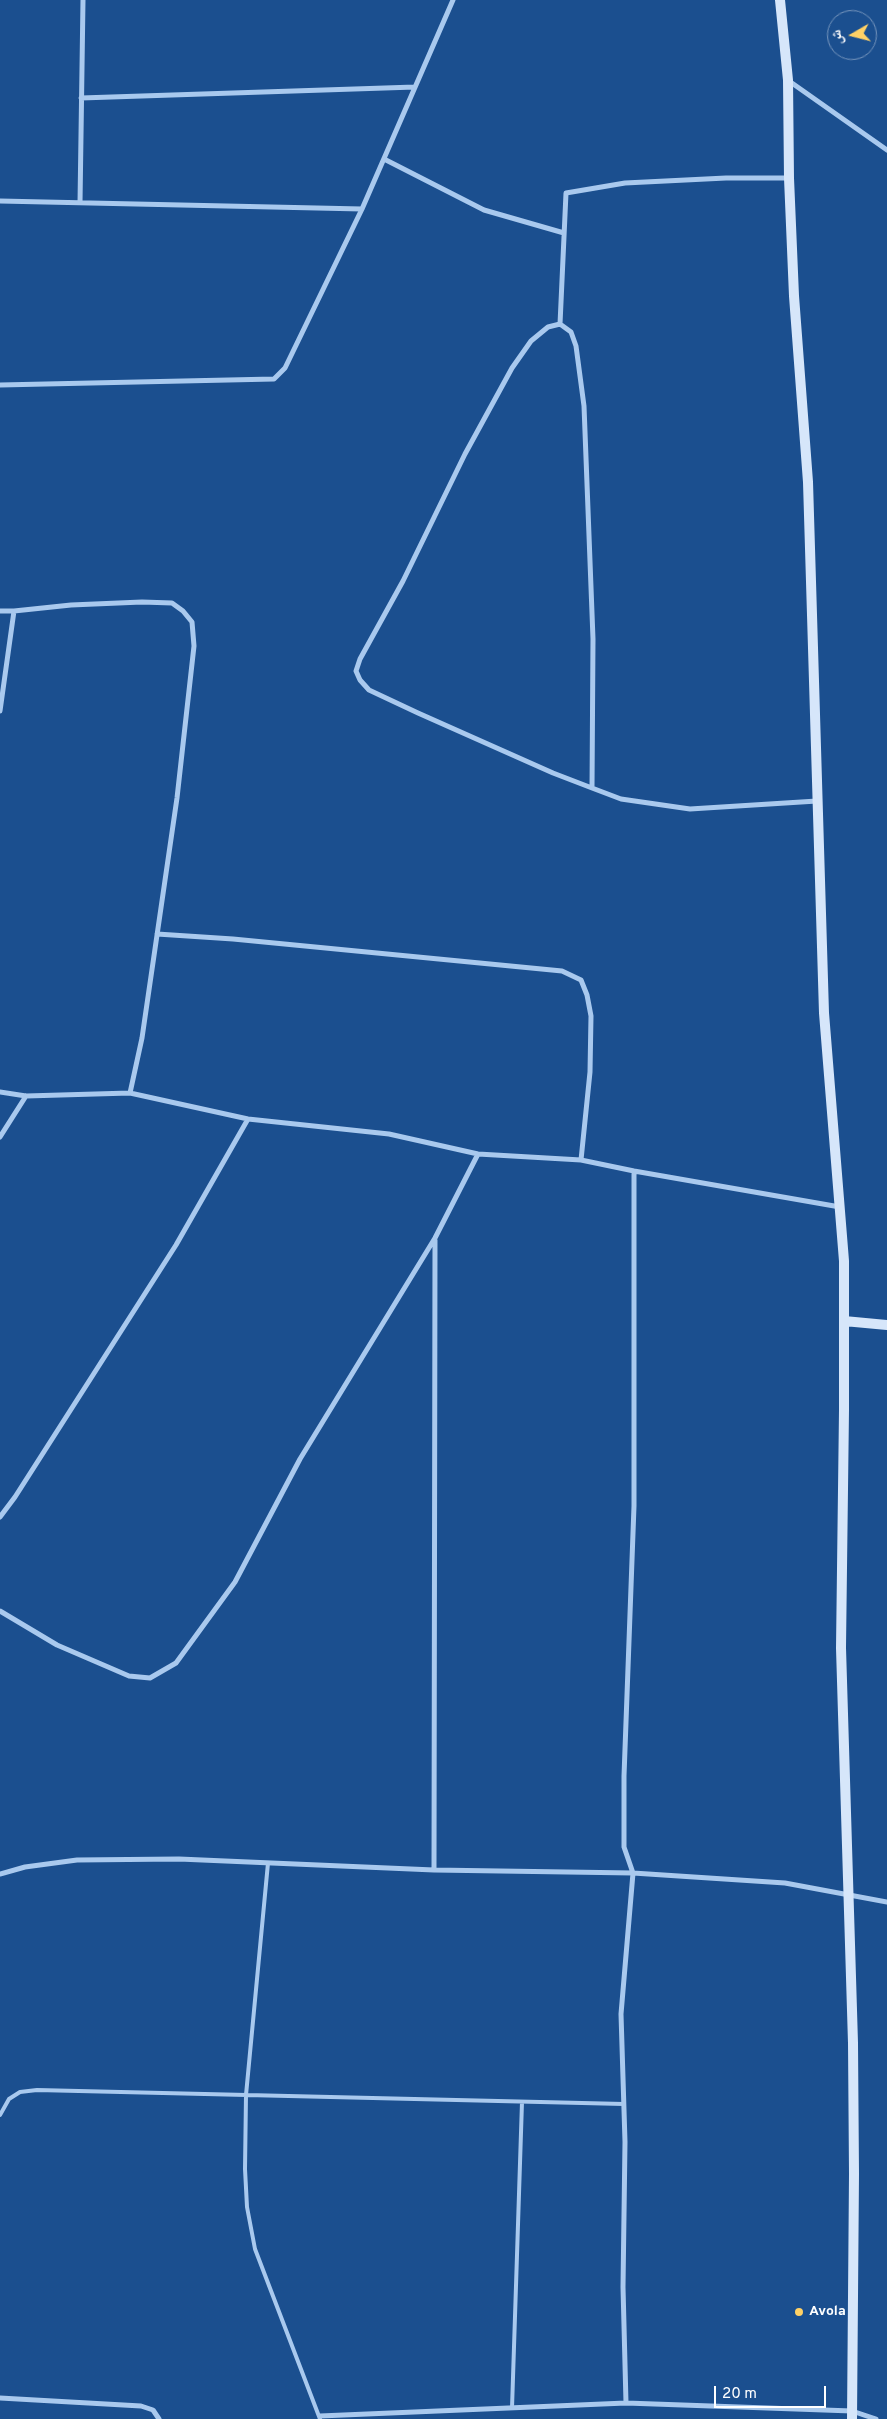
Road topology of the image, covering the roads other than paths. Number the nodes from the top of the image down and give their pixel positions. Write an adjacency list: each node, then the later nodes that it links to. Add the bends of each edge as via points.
1 (83, 0): 6 (street)
2 (453, 0): 5 (street)
3 (780, 0): 4 (street)
4 (788, 80): 7 (street); 9 (street)
5 (415, 87): 6 (street); 8 (street)
6 (81, 98): 11 (street)
7 (887, 150)
8 (384, 159): 12 (street); 13 (street, via 484,210)
9 (789, 178): 13 (street, via 625,183 566,193); 20 (street, via 808,482)
10 (0, 201): 11 (street)
11 (80, 203): 12 (street)
12 (362, 209): 15 (street, via 285,368 274,378)
13 (564, 233): 14 (street)
14 (560, 324): 19 (street, via 571,332 576,346 584,406 593,639); 19 (street, via 548,327 531,341 512,368 356,671 369,690)
15 (0, 385)
16 (0, 610): 17 (street)
17 (14, 611): 18 (street); 21 (street, via 71,605 172,603 192,622 194,646)
18 (0, 711)
19 (592, 788): 20 (street, via 621,799 690,809)
20 (818, 801): 30 (street, via 824,1013)
21 (157, 934): 23 (street, via 142,1038); 28 (street, via 562,971 580,980 591,1016 590,1072)
22 (0, 1092): 24 (street)
23 (130, 1094): 24 (street); 25 (street)
24 (26, 1096): 26 (street)
25 (248, 1119): 27 (street, via 389,1134); 34 (street, via 176,1245 16,1497)
26 (0, 1137)
27 (478, 1154): 28 (street); 31 (street)
28 (581, 1160): 29 (street)
29 (634, 1171): 30 (street); 38 (street, via 634,1506 624,1776 624,1847)
30 (841, 1207): 32 (street)
31 (435, 1238): 35 (street, via 300,1459 235,1582 176,1663 150,1678 129,1676 57,1645); 37 (street)
32 (844, 1321): 33 (street); 40 (street, via 841,1648)
33 (887, 1325)
34 (0, 1517)
35 (0, 1611)
36 (268, 1863): 37 (street); 39 (street, via 179,1859 77,1860); 42 (lane)
37 (434, 1870): 38 (street)
38 (633, 1872): 40 (street, via 785,1883); 44 (street, via 621,2014)
39 (0, 1874)
40 (849, 1896): 41 (street); 49 (street, via 854,2174)
41 (887, 1902)
42 (246, 2095): 43 (lane); 45 (lane, via 37,2090 20,2092 9,2099); 50 (lane, via 245,2169 254,2249)
43 (522, 2102): 44 (lane); 48 (lane)
44 (624, 2104): 47 (street)
45 (0, 2115)
46 (0, 2398): 51 (street, via 141,2406 153,2410)
47 (626, 2403): 48 (street); 49 (street)
48 (512, 2408): 50 (street)
49 (852, 2415): 52 (street)
50 (320, 2418)
51 (159, 2419)
52 (876, 2419)

